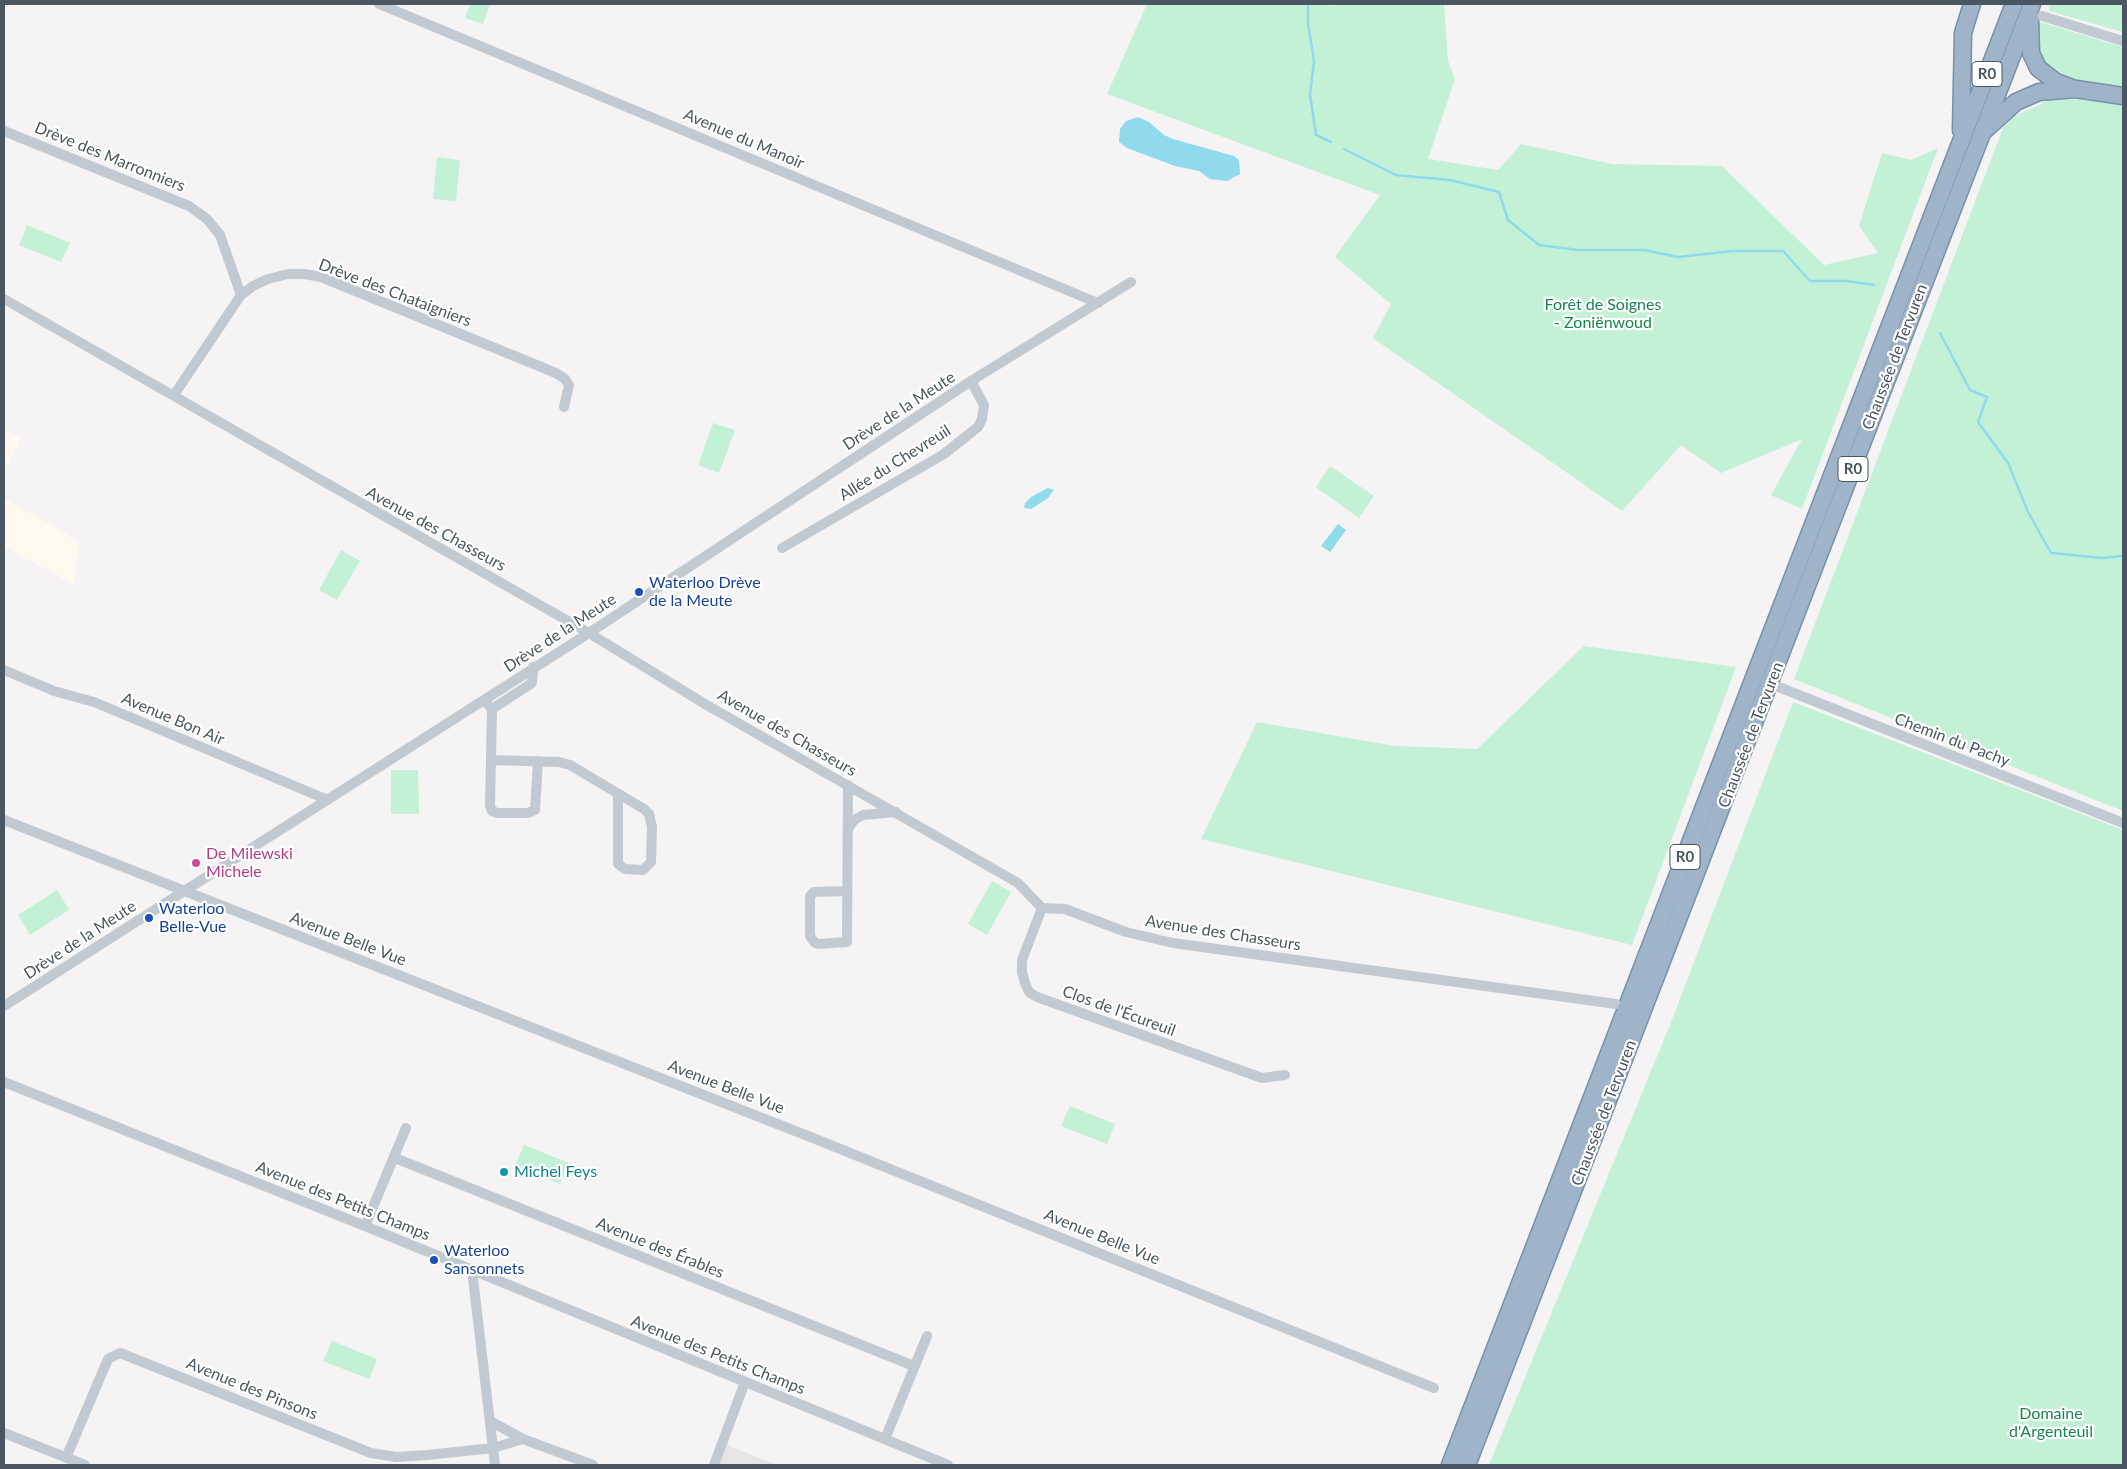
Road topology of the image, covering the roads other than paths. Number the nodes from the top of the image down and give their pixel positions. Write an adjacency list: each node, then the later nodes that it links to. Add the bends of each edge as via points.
1 (379, 4): 14 (street, Avenue du Manoir)
2 (1972, 4): 10 (highway, via 1963,33)
3 (2014, 4): 10 (highway, Chaussée de Tervuren / R0)
4 (2035, 10): 5 (street); 6 (highway, via 2031,53 2038,68 2056,82); 9 (highway, Chaussée de Tervuren / R0)
5 (2123, 41)
6 (2076, 89): 7 (highway); 9 (highway, via 2027,96 2004,111)
7 (2123, 96)
8 (4, 131): 12 (street, Drève des Marronniers, via 189,206 207,219 220,235)
9 (1981, 134): 22 (highway, Chaussée de Tervuren / R0)
10 (1960, 144): 60 (highway, Chaussée de Tervuren / R0)
11 (1131, 282): 14 (street, Drève de la Meute)
12 (241, 295): 16 (street, Drève des Chataigniers); 17 (street, Drève des Chataigniers, via 253,286 288,274 321,277 556,373 569,385)
13 (4, 299): 16 (street, Avenue des Chasseurs)
14 (1098, 303): 15 (street, Drève de la Meute)
15 (972, 381): 18 (street, Allée du Chevreuil, via 984,405 978,427 944,454); 19 (street, Drève de la Meute)
16 (174, 395): 19 (street, Avenue des Chasseurs)
17 (564, 407)
18 (782, 548)
19 (589, 633): 20 (street, Drève de la Meute); 27 (street, Avenue des Chasseurs, via 705,704)
20 (533, 667): 23 (street, Drève de la Meute); 24 (street, via 532,683)
21 (4, 670): 29 (street, Avenue Bon Air, via 94,702)
22 (1771, 684): 32 (street, Chemin du Pachy); 61 (highway, Chaussée de Tervuren / R0)
23 (484, 700): 24 (street); 29 (street, Drève de la Meute)
24 (492, 709): 25 (street)
25 (492, 760): 26 (street); 26 (street, via 490,806 497,814 535,810)
26 (538, 761): 28 (street, via 570,765)
27 (848, 785): 30 (street, Avenue des Chasseurs); 33 (street)
28 (618, 794): 28 (street, via 649,814 651,862 643,870 625,869 618,864)
29 (328, 800): 34 (street, Drève de la Meute)
30 (896, 812): 33 (street, via 863,815); 36 (street, Avenue des Chasseurs, via 1018,883)
31 (4, 820): 34 (street, Avenue Belle Vue)
32 (2123, 822)
33 (848, 829): 35 (street)
34 (184, 891): 38 (street, Drève de la Meute); 48 (street, Avenue Belle Vue, via 820,1140)
35 (847, 891): 35 (street, via 847,942 814,942 810,936 810,896 814,892)
36 (1042, 908): 37 (street, Avenue des Chasseurs, via 1065,908 1126,932 1173,943); 39 (street, Clos de l'Écureuil, via 1022,960 1025,983 1037,997 1262,1078)
37 (1616, 1004)
38 (4, 1006)
39 (1285, 1075)
40 (4, 1082): 43 (street, Avenue des Petits Champs)
41 (406, 1128): 42 (street)
42 (395, 1158): 43 (street); 46 (street, Avenue des Érables)
43 (365, 1226): 44 (street, Avenue des Petits Champs)
44 (472, 1270): 47 (street, Avenue des Petits Champs); 49 (street)
45 (927, 1336): 46 (street)
46 (914, 1366): 52 (street)
47 (746, 1382): 52 (street, Avenue des Petits Champs); 58 (street)
48 (1434, 1388)
49 (490, 1421): 51 (street); 53 (street)
50 (4, 1433): 54 (street)
51 (523, 1439): 53 (street, Avenue des Pinsons); 57 (street)
52 (885, 1439): 59 (street, Avenue des Petits Champs)
53 (493, 1448): 54 (street, Avenue des Pinsons, via 396,1457 371,1453 120,1353 108,1359); 56 (street)
54 (66, 1458): 55 (street)
55 (85, 1465)
56 (495, 1465)
57 (593, 1465)
58 (714, 1465)
59 (948, 1465)
60 (1450, 1465)
61 (1467, 1465)

